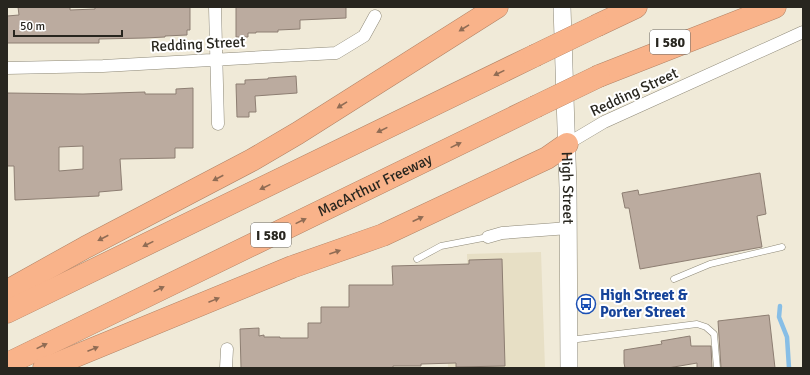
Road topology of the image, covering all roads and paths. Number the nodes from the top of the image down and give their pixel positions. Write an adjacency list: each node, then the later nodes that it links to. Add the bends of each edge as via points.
1 (216, 7): 9 (street)
2 (497, 7): 19 (highway, one-way to 19, via 252,160)
3 (562, 7): 13 (main road, High Street)
4 (636, 7): 20 (highway, one-way to 20, bridge)
5 (742, 7): 11 (highway, MacArthur Freeway / I 580)
6 (775, 7): 11 (highway)
7 (376, 16): 9 (street, Redding Street, via 364,36 336,53)
8 (803, 32): 13 (street, Redding Street, via 604,122)
9 (216, 59): 10 (street, Redding Street, via 103,66); 12 (street)
10 (7, 68)
11 (599, 76): 23 (highway, MacArthur Freeway / I 580, one-way to 11, bridge)
12 (218, 124)
13 (567, 144): 14 (main road, High Street); 24 (highway, one-way to 13, via 292,267 383,235 547,158)
14 (569, 228): 15 (street, via 502,233); 21 (main road, High Street)
15 (488, 237): 17 (lane, via 441,246)
16 (782, 247): 18 (lane, via 710,264)
17 (417, 259)
18 (674, 279)
19 (7, 291)
20 (7, 312)
21 (570, 340): 26 (main road, High Street); 27 (lane, via 697,324 714,334)
22 (227, 349): 25 (street)
23 (7, 364)
24 (44, 368)
25 (226, 368)
26 (569, 368)
27 (717, 368)

